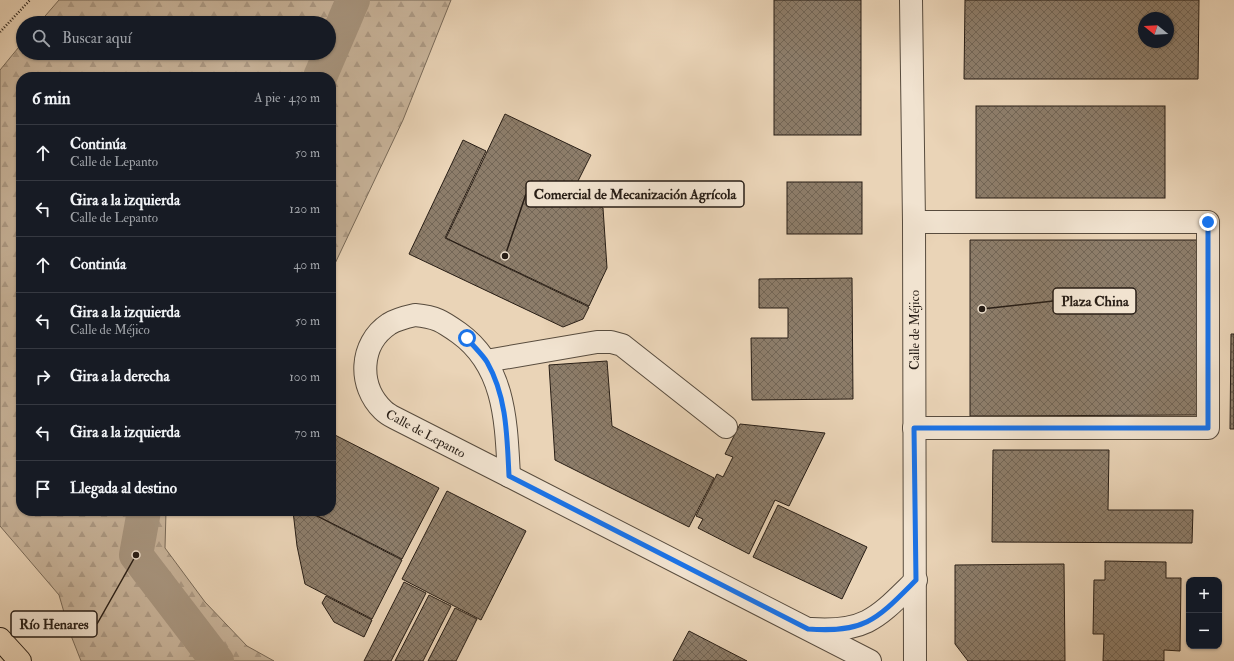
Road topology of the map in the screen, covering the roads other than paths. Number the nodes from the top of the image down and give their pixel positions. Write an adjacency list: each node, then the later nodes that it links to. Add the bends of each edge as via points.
1 (911, 0): 2 (street, Calle de Méjico)
2 (914, 222): 5 (street, Calle de Méjico); 5 (street, via 1208,222 1208,428)
3 (486, 361): 4 (street, via 597,342 622,345); 6 (street, Calle de Lepanto, via 499,388 506,422); 6 (street, Calle de Lepanto, via 467,338 443,321 415,315 401,318 378,334 370,346 365,374 374,400 383,411)
4 (726, 427)
5 (914, 428): 7 (street, Calle de Méjico)
6 (509, 476): 8 (street, Calle de Lepanto)
7 (916, 580): 8 (street, via 871,620 840,629); 12 (street, Calle de Méjico)
8 (808, 629): 11 (street, Calle de Lepanto)
9 (0, 640): 10 (main road)
10 (16, 660)
11 (870, 661)
12 (915, 661)

